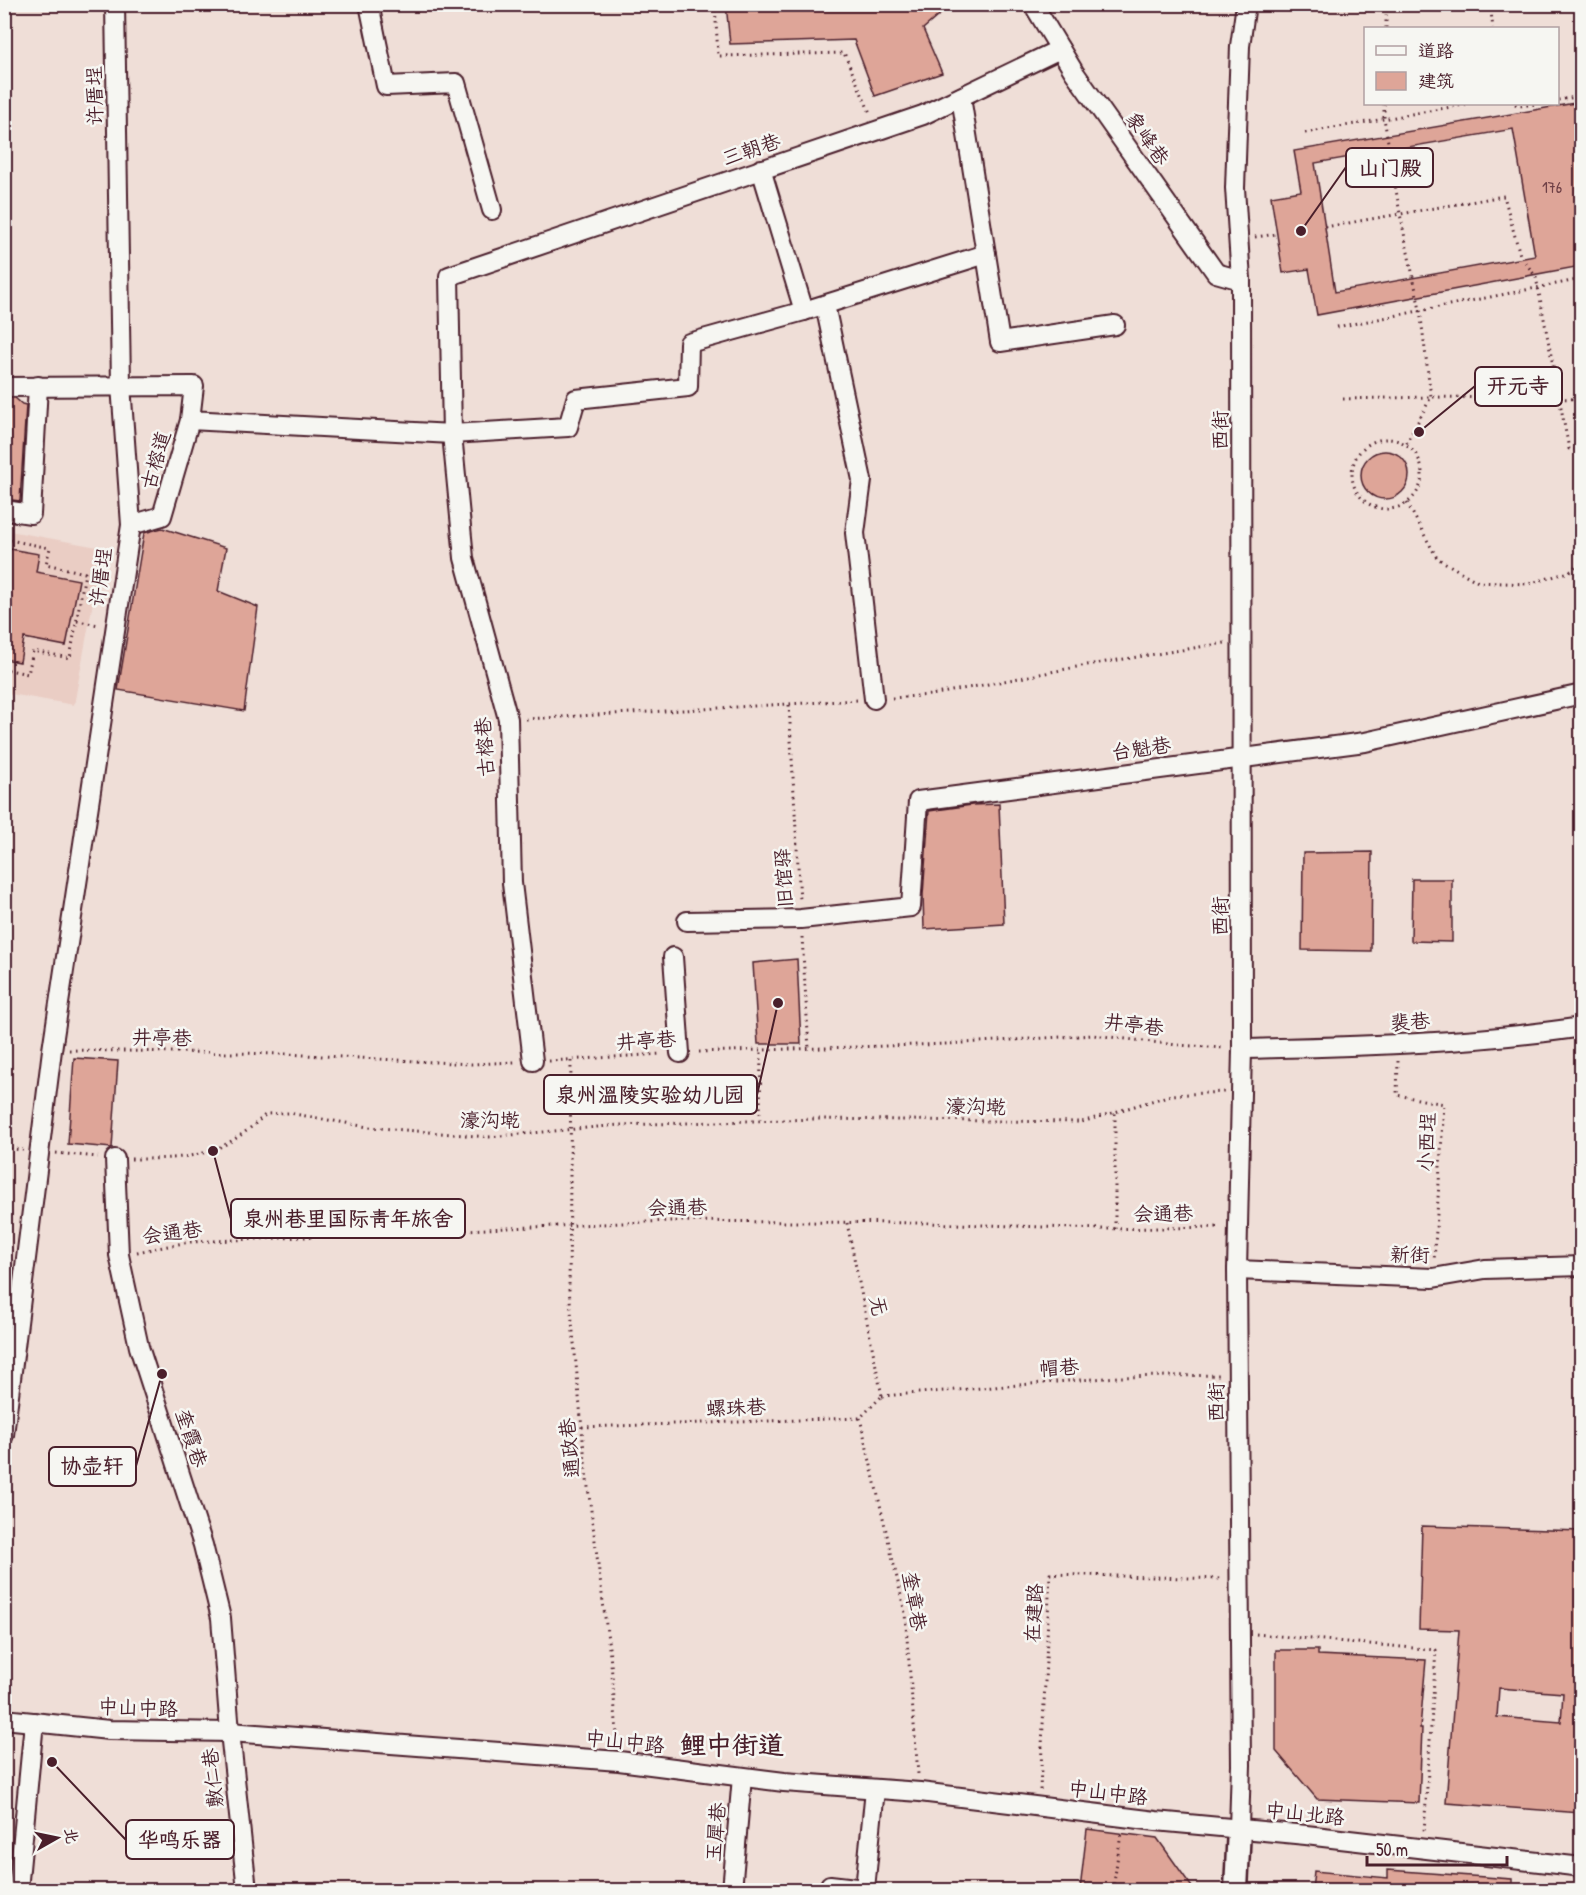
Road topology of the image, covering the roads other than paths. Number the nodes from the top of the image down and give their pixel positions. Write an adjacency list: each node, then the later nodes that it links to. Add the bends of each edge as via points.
1 (115, 4): 15 (street, 许厝埕)
2 (369, 4): 8 (street, via 386,86 456,83)
3 (1033, 4): 5 (street, 象峰巷)
4 (1246, 4): 11 (street, 西街, via 1240,46 1235,189)
5 (1060, 49): 6 (street, 三朝巷); 11 (street, 象峰巷, via 1216,273)
6 (961, 97): 7 (street, 三朝巷, via 923,114); 9 (street)
7 (761, 169): 10 (street, 三朝巷); 13 (street)
8 (492, 210)
9 (986, 254): 12 (street); 14 (street, via 1000,342)
10 (449, 276): 19 (street, 古榕巷)
11 (1241, 280): 24 (street, 西街)
12 (825, 305): 13 (street); 23 (street, via 862,480 855,533)
13 (804, 311): 19 (street, via 689,343 688,387 576,399 568,427)
14 (1114, 325)
15 (122, 385): 16 (street); 18 (street, via 194,386); 21 (street, 许厝埕)
16 (38, 386): 17 (street); 20 (street, via 32,514)
17 (4, 387)
18 (190, 420): 19 (street); 21 (street, 古榕道, via 162,516)
19 (452, 434): 30 (street, 古榕巷, via 464,558 508,719 512,883)
20 (4, 510)
21 (131, 525): 34 (street, 许厝埕, via 52,1050)
22 (1581, 694): 24 (street, 台魁巷, via 1365,742)
23 (874, 699)
24 (1242, 758): 25 (street, 台魁巷, via 918,801 911,907 801,919); 28 (street, 西街)
25 (687, 921)
26 (672, 957): 29 (street)
27 (1581, 1027): 28 (street, 裴巷, via 1398,1045)
28 (1242, 1049): 33 (street, 西街)
29 (680, 1053)
30 (533, 1061)
31 (115, 1159): 37 (street, 奎霞巷, via 119,1256 139,1347 204,1545 221,1617)
32 (1581, 1266): 33 (street, 新街, via 1485,1269 1433,1278)
33 (1237, 1270): 40 (street, 西街)
34 (4, 1435)
35 (4, 1719): 36 (street, 中山中路)
36 (34, 1722): 37 (street, 中山中路, via 109,1730); 42 (street)
37 (230, 1732): 38 (street, 中山中路, via 619,1761); 43 (street, 敷仁巷)
38 (742, 1777): 39 (street, 中山中路); 44 (street, 玉犀巷)
39 (875, 1789): 40 (street, 中山中路); 45 (street, via 865,1889 830,1885)
40 (1239, 1828): 41 (street, 中山北路); 46 (main road)
41 (1581, 1867)
42 (18, 1890)
43 (247, 1890)
44 (732, 1890)
45 (828, 1890)
46 (1236, 1890)

